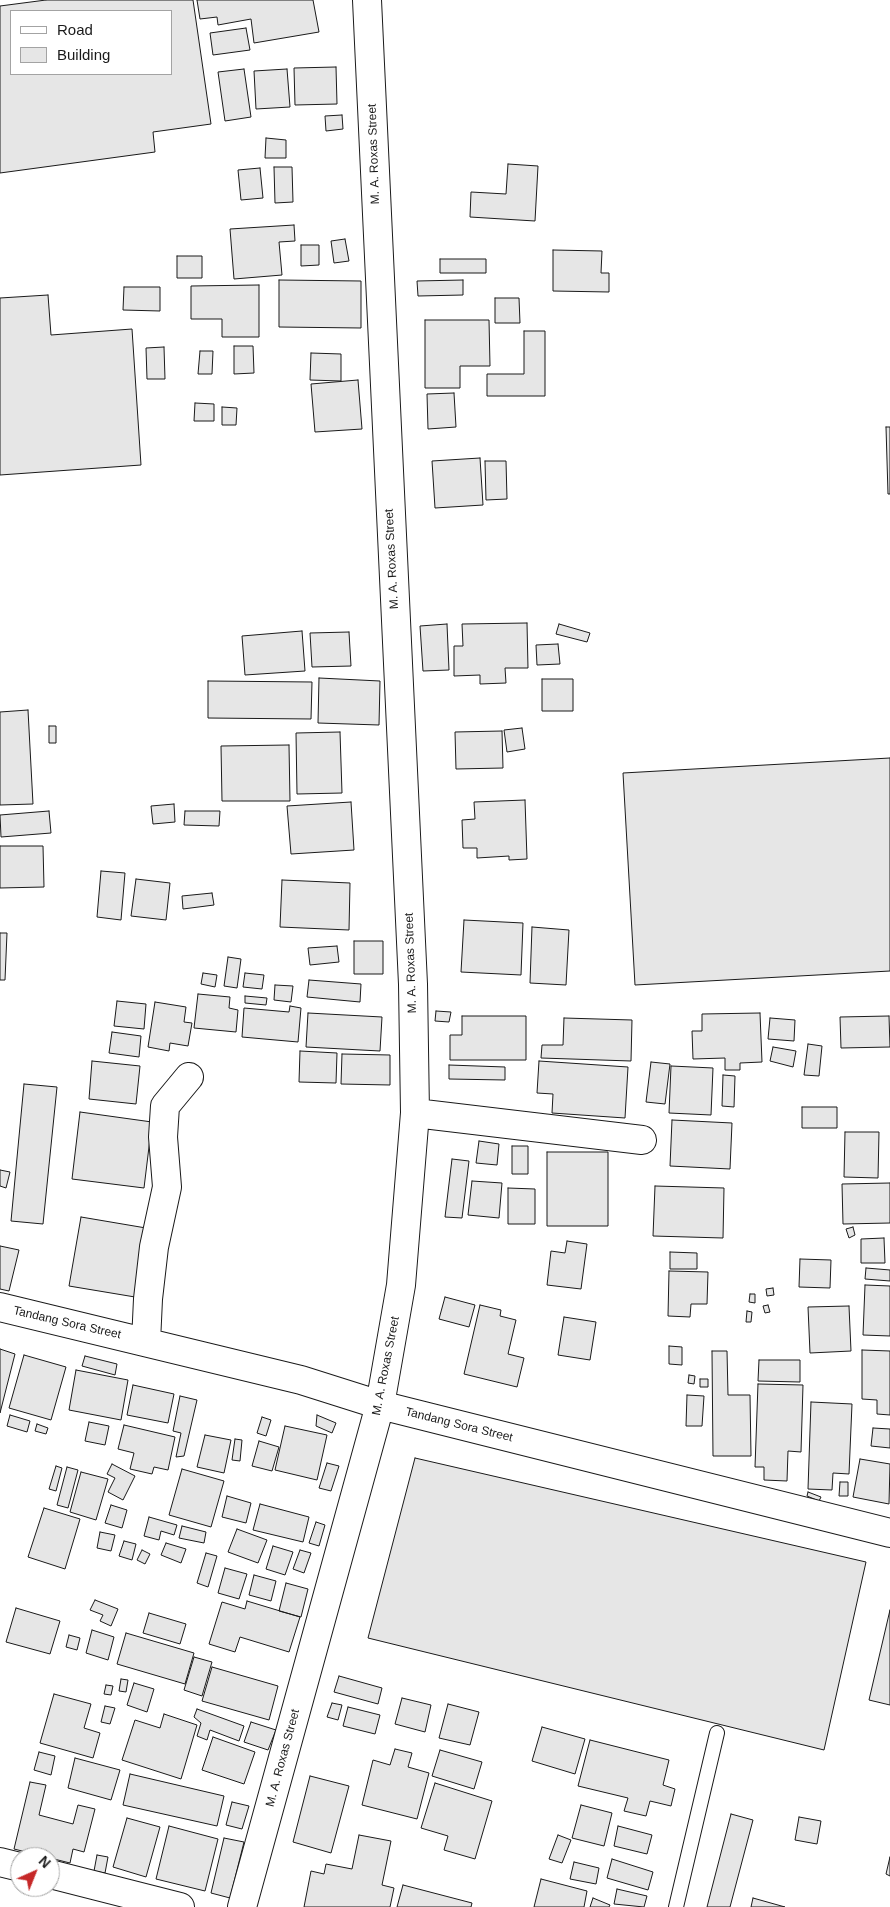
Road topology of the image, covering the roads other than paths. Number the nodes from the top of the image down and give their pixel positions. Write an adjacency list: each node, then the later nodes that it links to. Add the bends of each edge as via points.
1 (367, 0): 3 (street, M. A. Roxas Street, via 413,984)
2 (188, 1077): 6 (street, via 165,1106 163,1136 167,1187 154,1247)
3 (415, 1113): 4 (street); 7 (street, M. A. Roxas Street, via 401,1284)
4 (642, 1140)
5 (0, 1307): 6 (street, Tandang Sora Street)
6 (146, 1342): 7 (street, Tandang Sora Street, via 301,1380)
7 (380, 1405): 8 (street, Tandang Sora Street); 12 (street, M. A. Roxas Street)
8 (890, 1533)
9 (717, 1733): 13 (lane)
10 (60, 1877): 11 (street)
11 (180, 1907)
12 (242, 1907)
13 (676, 1907)

